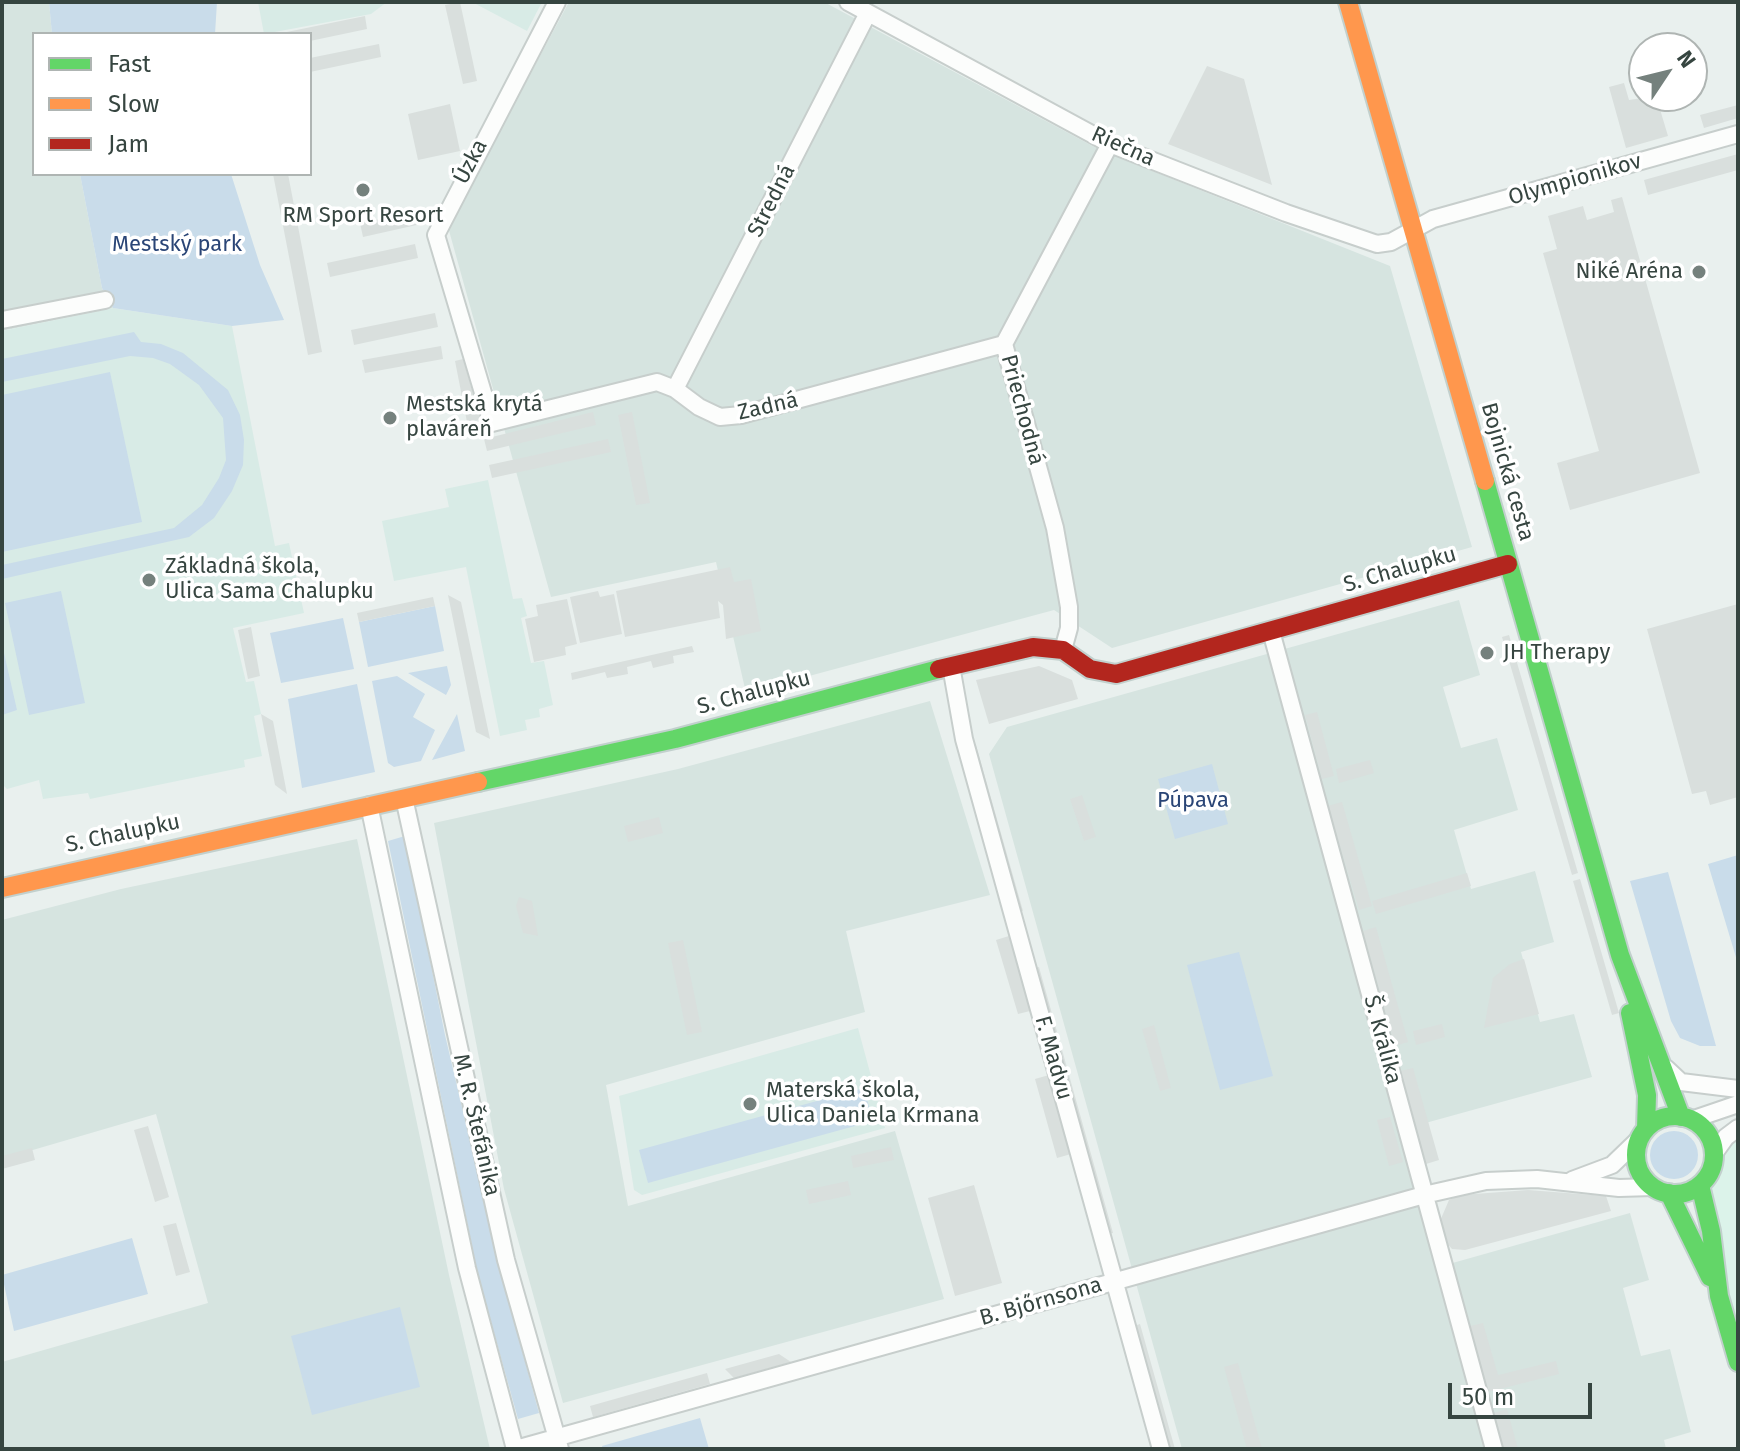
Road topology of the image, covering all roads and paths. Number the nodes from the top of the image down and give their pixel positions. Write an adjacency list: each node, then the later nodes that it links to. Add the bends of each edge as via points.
1 (557, 2): 11 (street, Úzka, via 436,235 492,423 657,382)
2 (848, 2): 4 (street, Riečna)
3 (1348, 2): 7 (street, Bojnická cesta)
4 (868, 13): 6 (street, Riečna); 11 (street, Stredná)
5 (1738, 134): 7 (street, Olympionikov, via 1433,219)
6 (1110, 144): 7 (street, Riečna, via 1377,244); 10 (street, Priechodná)
7 (1413, 230): 12 (street, Bojnická cesta)
8 (105, 300): 9 (street)
9 (2, 320)
10 (1004, 344): 11 (street, Zadná, via 741,415 720,417); 14 (street, Priechodná, via 1055,528 1069,607)
11 (675, 389)
12 (1508, 564): 13 (street, S. Chalupku); 19 (street, Bojnická cesta)
13 (1271, 631): 14 (street, S. Chalupku, via 1116,674 1090,669); 30 (street, Š. Králika)
14 (1063, 650): 15 (street, S. Chalupku, via 1033,647)
15 (951, 666): 16 (street, S. Chalupku, via 675,739); 31 (street, F. Madvu, via 964,739)
16 (404, 798): 17 (street, S. Chalupku); 34 (street, M. R. Štefánika, via 506,1260)
17 (369, 805): 18 (street, S. Chalupku); 35 (street, M. R. Štefánika, via 467,1268)
18 (2, 888)
19 (1620, 955): 20 (street, Bojnická cesta); 25 (street, Bojnická cesta, via 1647,1095)
20 (1660, 1062): 21 (street, via 1681,1082); 23 (street, Bojnická cesta)
21 (1738, 1089)
22 (1738, 1104): 23 (street)
23 (1686, 1118): 25 (street, via 1661,1118); 26 (street, Bojnická cesta, via 1710,1138)
24 (1738, 1128): 26 (street)
25 (1643, 1133): 27 (street, B. Bjőrnsona, via 1612,1165); 29 (street, Bojnická cesta, via 1637,1162 1642,1175)
26 (1713, 1155): 28 (street)
27 (1570, 1181): 29 (street, B. Bjőrnsona); 30 (street, B. Bjőrnsona, via 1486,1181)
28 (1700, 1185): 29 (street, via 1683,1193); 32 (street, Bojnická cesta)
29 (1661, 1190): 32 (street, Bojnická cesta)
30 (1424, 1195): 31 (street, B. Bjőrnsona); 37 (street, Š. Králika)
31 (1116, 1281): 34 (street, B. Bjőrnsona); 36 (street, F. Madvu)
32 (1719, 1296): 33 (street, Bojnická cesta)
33 (1738, 1362)
34 (559, 1443): 35 (street, B. Bjőrnsona)
35 (516, 1449)
36 (1161, 1449)
37 (1494, 1449)

